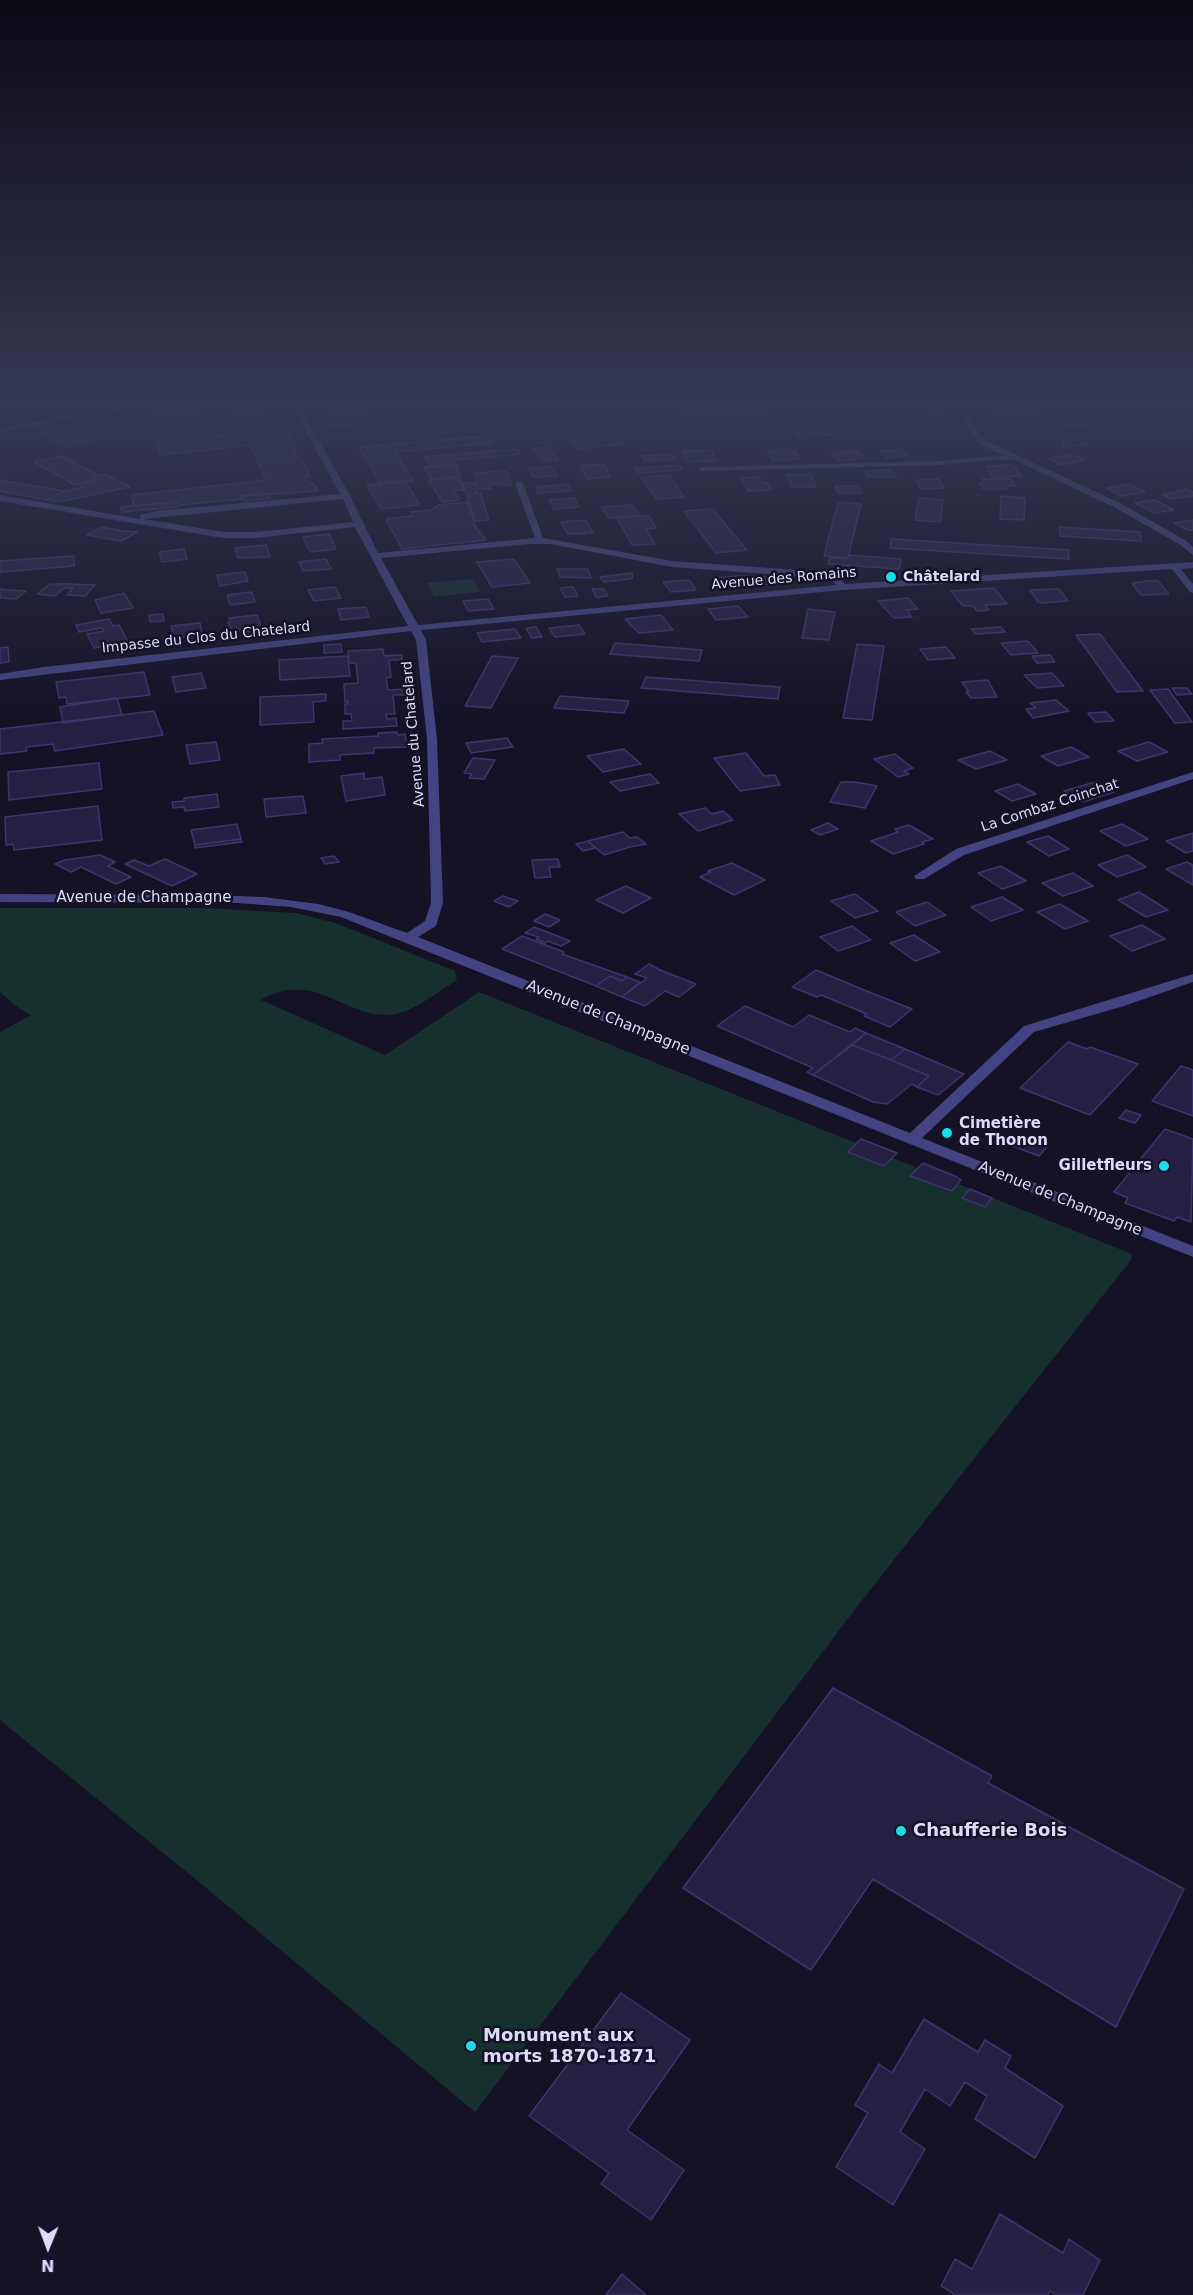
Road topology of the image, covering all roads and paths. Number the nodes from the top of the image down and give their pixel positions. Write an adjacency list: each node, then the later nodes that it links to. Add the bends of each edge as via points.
1 (70, 509): 6 (street)
2 (205, 509): 6 (street, via 152,514)
3 (352, 509): 7 (street, Avenue du Chatelard)
4 (528, 509): 8 (street)
5 (1124, 509): 9 (street)
6 (138, 520): 7 (street, via 214,534 256,535)
7 (358, 524): 10 (street, Avenue du Chatelard)
8 (540, 541): 10 (street); 13 (street, via 672,564 824,575 835,578)
9 (1193, 552)
10 (375, 556): 15 (street, Avenue du Chatelard)
11 (1193, 565): 12 (street, Avenue des Romains)
12 (1174, 566): 13 (street, Avenue des Romains); 14 (street)
13 (843, 587): 15 (street, Avenue des Romains)
14 (1193, 590)
15 (415, 628): 16 (street, Impasse du Clos du Chatelard); 20 (street, Avenue du Chatelard, via 422,646 431,727 438,890 435,916)
16 (0, 677)
17 (1193, 775): 18 (street, La Combaz Coinchat, via 960,852)
18 (920, 876)
19 (0, 898): 20 (street, Avenue de Champagne, via 283,901 334,911)
20 (408, 938): 22 (street, Avenue de Champagne)
21 (1193, 978): 22 (street, via 1029,1029)
22 (912, 1139): 23 (street, Avenue de Champagne)
23 (1193, 1252)

